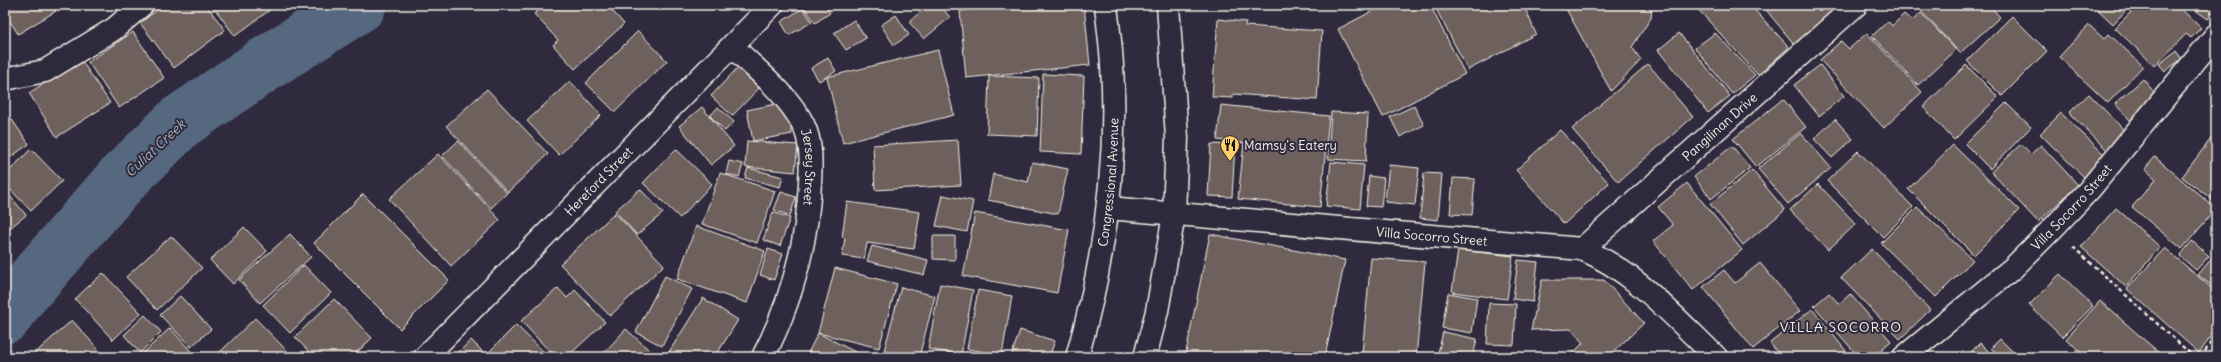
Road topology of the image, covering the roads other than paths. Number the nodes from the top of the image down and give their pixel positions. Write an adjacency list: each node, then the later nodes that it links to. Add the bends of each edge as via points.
1 (142, 5): 8 (street, via 114,29 45,71)
2 (772, 5): 7 (street, Hereford Street)
3 (1106, 5): 9 (street, Congressional Avenue, via 1112,66 1112,144)
4 (1168, 5): 10 (street, via 1177,138)
5 (1856, 5): 11 (street, Pangilinan Drive)
6 (2216, 35): 17 (street, Villa Socorro Street, via 2089,190 2053,228 2013,268)
7 (732, 46): 12 (street, Hereford Street); 13 (street, Jersey Street, via 788,100 803,125 812,156 808,217 795,279)
8 (5, 79)
9 (1108, 208): 10 (street, Villa Socorro Street); 14 (street, Congressional Avenue, via 1092,305)
10 (1174, 214): 11 (street, Villa Socorro Street); 15 (street, via 1157,311)
11 (1582, 249): 16 (street, Villa Socorro Street, via 1604,259 1632,278)
12 (424, 357)
13 (763, 357)
14 (1077, 357)
15 (1145, 357)
16 (1716, 357)
17 (1904, 357)

